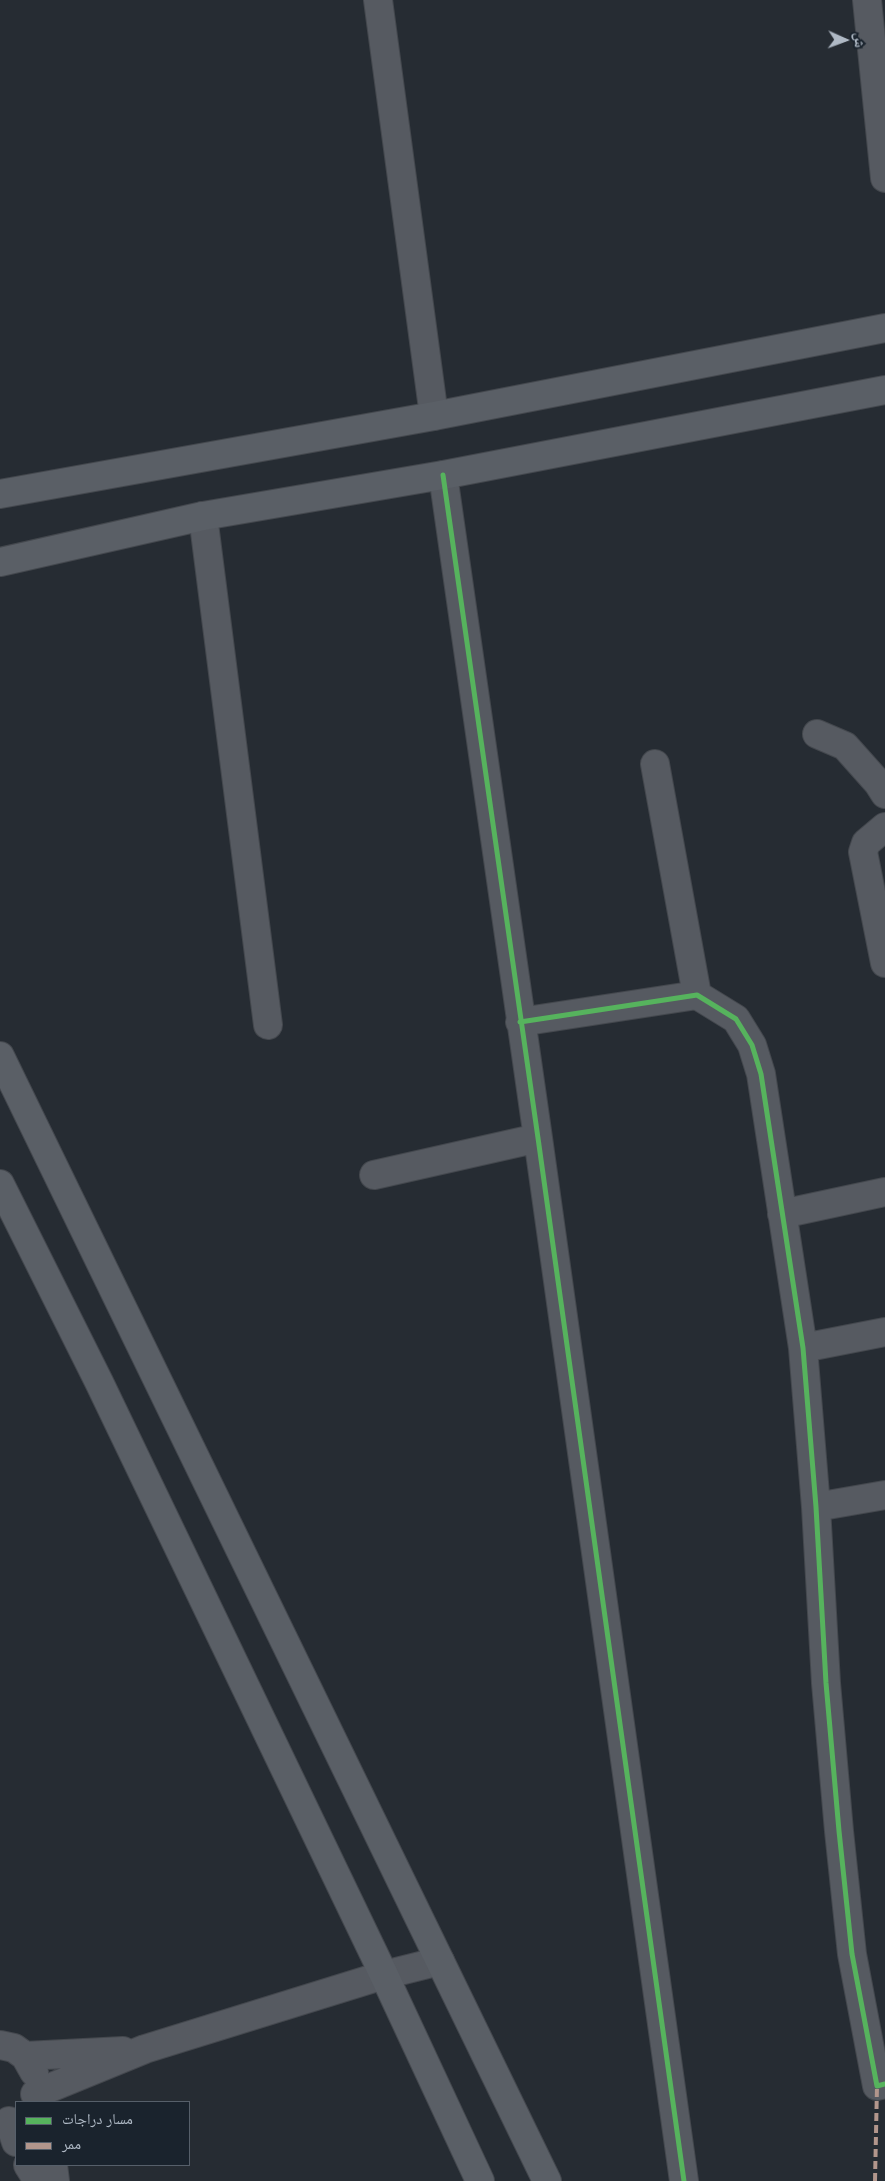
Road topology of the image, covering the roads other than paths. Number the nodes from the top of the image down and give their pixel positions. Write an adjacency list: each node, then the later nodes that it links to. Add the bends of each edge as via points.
1 (378, 0): 6 (street)
2 (866, 0): 3 (street)
3 (885, 178)
4 (885, 328): 6 (main road)
5 (885, 390): 7 (main road)
6 (434, 416): 8 (main road)
7 (443, 475): 9 (main road); 17 (street)
8 (0, 494)
9 (203, 516): 10 (main road); 18 (street)
10 (0, 562)
11 (817, 734): 13 (street, via 845,746)
12 (655, 764): 16 (street)
13 (885, 794)
14 (885, 827): 15 (street, via 866,843 863,852)
15 (885, 963)
16 (697, 995): 17 (street); 24 (street, via 736,1019 752,1045 761,1074)
17 (520, 1022): 20 (street)
18 (268, 1025)
19 (0, 1056): 29 (main road)
20 (538, 1138): 21 (street); 42 (street)
21 (374, 1175)
22 (0, 1184): 30 (main road, via 100,1382)
23 (885, 1192): 24 (street)
24 (782, 1214): 26 (street)
25 (885, 1332): 26 (street)
26 (802, 1348): 28 (street)
27 (885, 1495): 28 (street)
28 (816, 1507): 34 (street, via 826,1683 852,1954 878,2086)
29 (440, 1961): 30 (street); 41 (main road)
30 (384, 1975): 32 (street); 40 (main road)
31 (0, 2044): 33 (street)
32 (145, 2049): 33 (street); 35 (street)
33 (25, 2056): 35 (street, via 36,2081)
34 (885, 2084)
35 (34, 2098)
36 (29, 2166): 38 (street)
37 (53, 2166): 39 (street)
38 (38, 2181)
39 (55, 2181)
40 (480, 2181)
41 (547, 2181)
42 (684, 2181)

